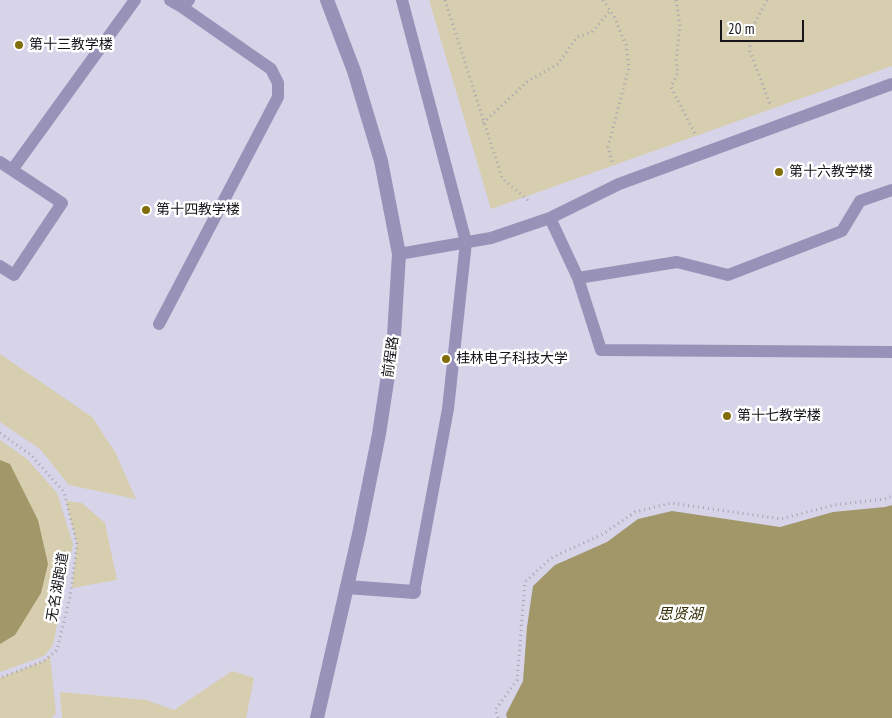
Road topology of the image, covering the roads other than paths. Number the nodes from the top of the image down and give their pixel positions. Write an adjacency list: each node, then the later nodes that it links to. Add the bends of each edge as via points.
1 (135, 0): 8 (lane)
2 (170, 0): 5 (lane)
3 (327, 0): 12 (street, 前程路, via 354,71 381,161)
4 (402, 0): 11 (lane)
5 (185, 4): 15 (lane, via 270,69 278,83 278,97)
6 (892, 84): 10 (lane, via 619,184)
7 (0, 162): 8 (lane)
8 (12, 170): 13 (lane, via 62,203 14,275)
9 (892, 190): 14 (lane, via 860,201 842,231 728,276 677,262)
10 (550, 218): 11 (lane, via 491,238); 14 (lane)
11 (466, 242): 12 (lane); 18 (lane, via 448,409)
12 (399, 254): 17 (street, 前程路, via 394,336 381,424)
13 (0, 266)
14 (578, 278): 16 (lane, via 601,350)
15 (159, 324)
16 (892, 352)
17 (347, 587): 18 (street); 19 (street, 前程路)
18 (414, 592)
19 (317, 718)

